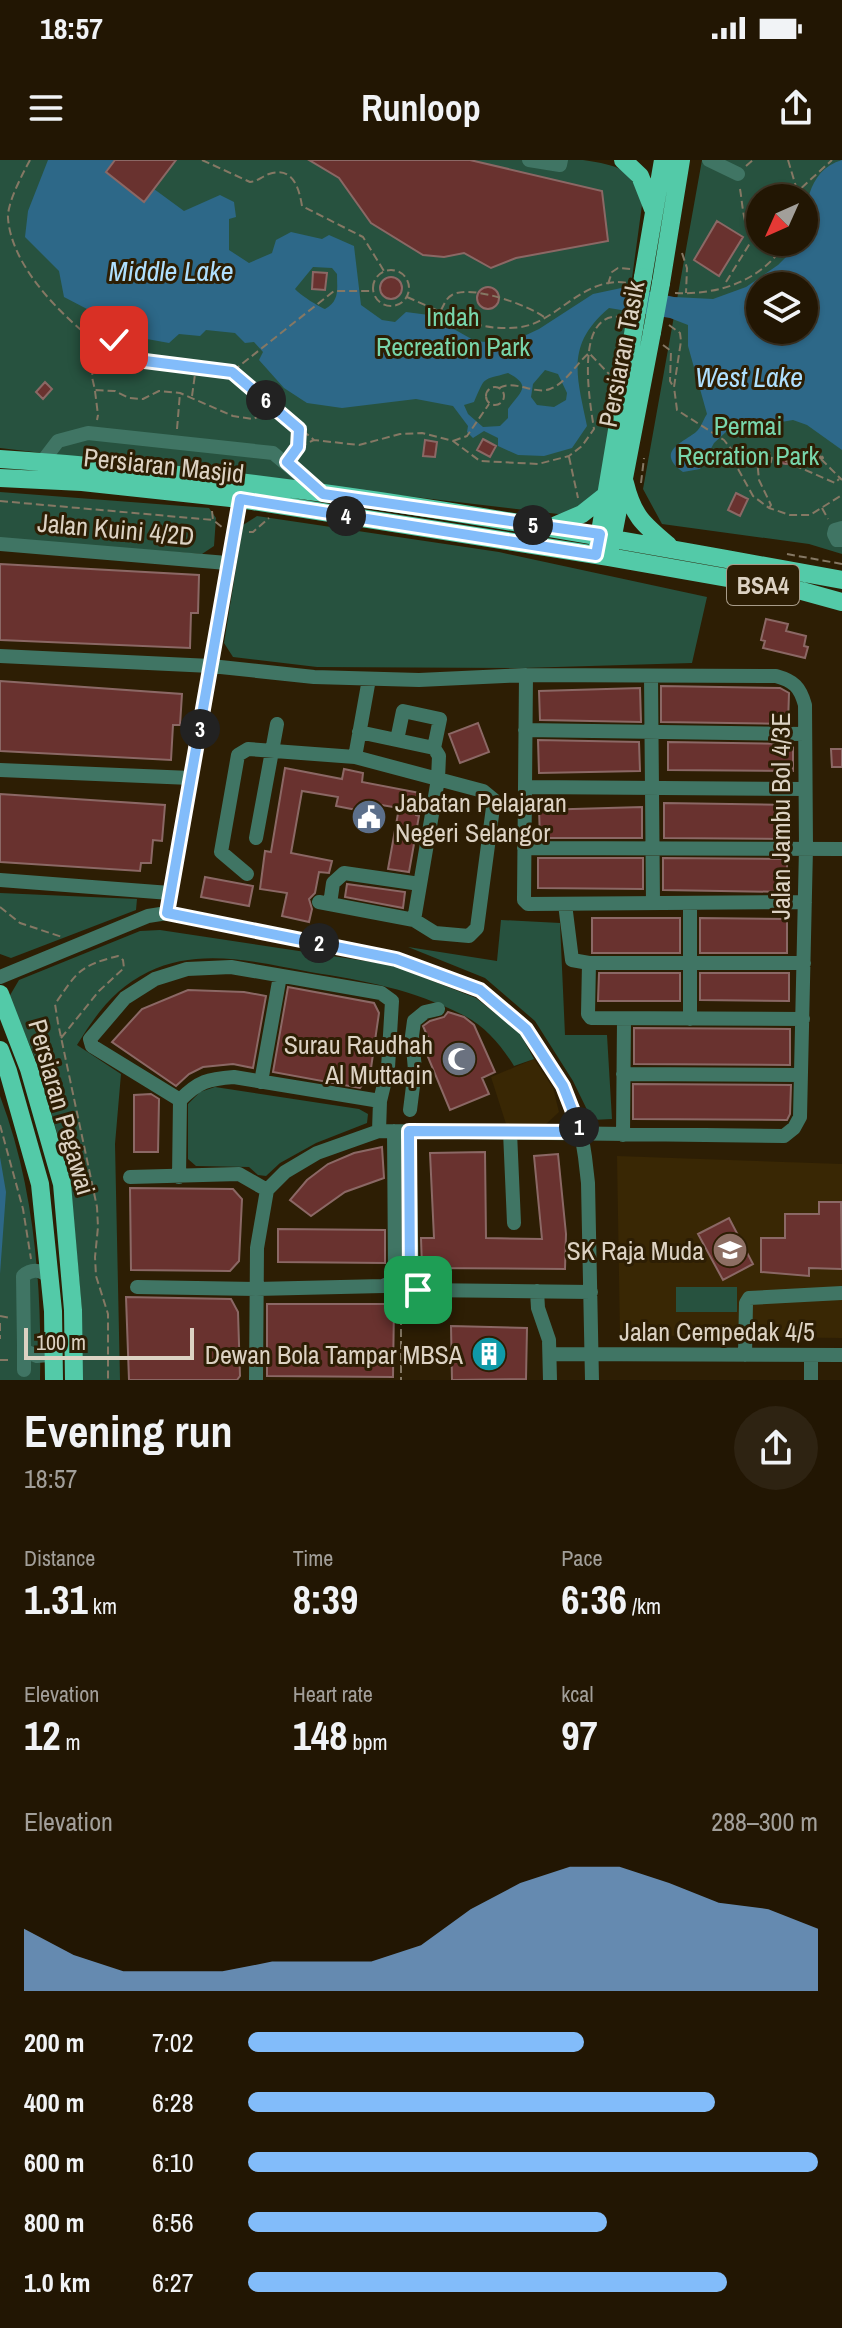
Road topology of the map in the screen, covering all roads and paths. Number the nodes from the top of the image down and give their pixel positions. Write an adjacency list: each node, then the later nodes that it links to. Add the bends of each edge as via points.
1 (30, 160): 30 (path, via 8,216 20,258 58,311)
2 (202, 160): 19 (path, via 250,182 272,173 287,175 299,186 302,206 363,237)
3 (529, 160): 4 (street, via 560,165)
4 (561, 160)
5 (623, 160): 13 (main road, via 645,185)
6 (673, 160): 13 (main road, Persiaran Tasik); 23 (main road, Persiaran Tasik)
7 (709, 160): 10 (street)
8 (788, 160): 11 (path)
9 (832, 160): 12 (path)
10 (738, 174): 14 (path)
11 (795, 184)
12 (806, 184)
13 (654, 211): 20 (main road, Persiaran Tasik)
14 (746, 220)
15 (746, 249): 21 (path)
16 (677, 251): 25 (path, via 686,260)
17 (777, 256): 25 (path, via 736,286)
18 (618, 268): 22 (path)
19 (384, 271): 24 (path, via 375,279); 26 (path, via 396,270 406,277)
20 (640, 281): 22 (path); 29 (main road, Persiaran Tasik, bridge)
21 (726, 282)
22 (608, 284): 28 (path, via 583,292)
23 (668, 288): 25 (path); 29 (main road, Persiaran Tasik, bridge)
24 (373, 291): 26 (path, via 379,302 390,306); 35 (path, via 334,291)
25 (686, 294)
26 (407, 297): 27 (path)
27 (440, 311): 28 (path, via 474,326 522,327); 28 (path, via 448,298 461,292 521,303)
28 (544, 317)
29 (650, 330): 32 (path, via 611,316 596,330); 36 (main road, Persiaran Tasik); 37 (path, via 671,351); 37 (path, via 671,326 680,333); 60 (main road, Persiaran Tasik)
30 (86, 334): 31 (path, via 95,326 109,330 114,340); 33 (path, via 85,345)
31 (110, 351): 33 (path); 34 (path, via 129,359)
32 (589, 353): 36 (path); 38 (path, via 550,389); 53 (path, via 594,429)
33 (94, 355): 39 (path)
34 (196, 366): 35 (path); 41 (path)
35 (232, 372): 43 (path)
36 (625, 384): 65 (main road, Persiaran Tasik)
37 (674, 387): 69 (path, via 677,410 724,440 753,496)
38 (499, 388): 42 (path, via 488,390); 42 (path, via 502,402)
39 (95, 390): 40 (path, via 143,399 159,391); 45 (path, via 98,415)
40 (180, 393): 41 (path); 48 (path)
41 (192, 396): 43 (path, via 233,416 253,419)
42 (489, 403): 47 (path, via 467,436)
43 (276, 409): 44 (path)
44 (299, 429): 46 (path); 49 (path)
45 (92, 434): 48 (street); 55 (street, via 58,441)
46 (314, 440): 47 (path, via 359,445 422,433); 49 (path)
47 (453, 441): 53 (path, via 480,461 538,464)
48 (176, 442): 56 (street, via 273,453)
49 (298, 447): 56 (path)
50 (645, 450): 63 (path)
51 (767, 453): 52 (path); 58 (path); 59 (path, via 757,459)
52 (773, 455): 57 (path); 58 (path, via 770,466)
53 (569, 456): 70 (path)
54 (0, 459): 55 (main road, Persiaran Masjid / BSA4)
55 (42, 462): 64 (main road, Persiaran Masjid / BSA4)
56 (287, 462): 64 (street)
57 (794, 464): 62 (path, via 835,483); 62 (path, via 821,459)
58 (761, 465): 59 (path)
59 (757, 469): 69 (path)
60 (623, 477): 74 (main road, Persiaran Tasik); 77 (main road, via 638,518)
61 (0, 478): 67 (main road, Persiaran Masjid / BSA4)
62 (841, 480)
63 (640, 491)
64 (323, 494): 72 (main road, Persiaran Masjid / BSA4)
65 (606, 495): 70 (main road); 74 (main road, Persiaran Tasik)
66 (842, 495): 69 (path, via 810,515)
67 (240, 499): 79 (main road, Persiaran Masjid / BSA4); 80 (street)
68 (0, 501): 71 (path)
69 (769, 508)
70 (582, 514): 72 (main road)
71 (213, 520)
72 (551, 527): 74 (main road, Persiaran Masjid / BSA4)
73 (842, 528): 75 (street, via 834,534)
74 (606, 536): 77 (main road, Persiaran Masjid / BSA4); 79 (main road, Persiaran Tasik)
75 (842, 540)
76 (0, 544): 80 (street, Jalan Kuini 4/2D)
77 (672, 548): 82 (main road, Persiaran Masjid / BSA4)
78 (782, 553): 81 (path)
79 (602, 556): 83 (main road, Persiaran Masjid / BSA4)
80 (227, 563): 85 (street)
81 (842, 564)
82 (842, 580)
83 (842, 602)
84 (0, 656): 85 (street, Jalan Jambu Bol 4/3E)
85 (211, 666): 88 (street, Jalan Jambu Bol 4/3E); 99 (street)
86 (526, 675): 87 (street, Jalan Jambu Bol 4/3E); 88 (street, Jalan Jambu Bol 4/3E); 90 (street)
87 (651, 676): 91 (street); 93 (street, Jalan Jambu Bol 4/3E, via 792,680 802,692)
88 (369, 679): 92 (street)
89 (277, 724): 96 (street)
90 (525, 730): 91 (street); 101 (street)
91 (652, 730): 93 (street); 102 (street)
92 (359, 732): 94 (street); 97 (street)
93 (805, 734): 103 (street, Jalan Jambu Bol 4/3E)
94 (397, 740): 95 (street); 95 (street, via 403,711 440,719)
95 (434, 748): 100 (street)
96 (273, 750): 97 (street); 104 (street); 109 (street, via 248,749 238,755 221,852)
97 (355, 757): 100 (street)
98 (0, 770): 99 (street)
99 (191, 778): 112 (street)
100 (438, 779): 111 (street); 119 (street, via 483,791 494,800 477,928 469,936 435,933)
101 (525, 787): 102 (street); 105 (street)
102 (652, 788): 103 (street); 106 (street)
103 (805, 789): 107 (street, Jalan Jambu Bol 4/3E)
104 (256, 838)
105 (524, 848): 106 (street); 116 (street, via 524,900)
106 (652, 848): 107 (street); 114 (street)
107 (806, 848): 108 (street); 113 (street, Jalan Jambu Bol 4/3E)
108 (842, 849)
109 (247, 874)
110 (0, 880): 112 (street)
111 (420, 884): 119 (street); 119 (street, via 344,873 324,903)
112 (170, 893): 118 (street)
113 (805, 902): 115 (street); 123 (street, Jalan Jambu Bol 4/3E)
114 (653, 903): 115 (street); 116 (street)
115 (690, 903): 122 (street)
116 (565, 904): 121 (street, via 572,960)
117 (0, 907): 120 (path, via 20,923 62,936)
118 (167, 913): 120 (street); 144 (street, via 396,959 480,990 526,1029 563,1086)
119 (414, 920)
120 (67, 949): 125 (street)
121 (589, 963): 122 (street); 130 (street, via 588,1014)
122 (690, 963): 123 (street); 128 (street)
123 (804, 963): 129 (street, Jalan Jambu Bol 4/3E)
124 (280, 976): 133 (street, via 381,993 392,1001); 137 (street); 138 (street, via 231,967 187,969 155,979 125,998 104,1021 92,1046)
125 (0, 977)
126 (0, 994): 167 (main road, Persiaran Pegawai, via 29,1069 62,1184)
127 (438, 1009): 134 (street, via 414,1021)
128 (690, 1019): 129 (street); 130 (street)
129 (803, 1019): 136 (street, Jalan Jambu Bol 4/3E)
130 (624, 1020): 135 (street)
131 (61, 1038): 131 (path, via 55,1004 78,971 118,956 124,968); 168 (path, via 97,1207 96,1276 108,1314)
132 (0, 1050): 150 (main road, Persiaran Pegawai, via 40,1184)
133 (388, 1068): 134 (street); 139 (street)
134 (415, 1070): 140 (street)
135 (623, 1074): 136 (street); 145 (street)
136 (801, 1075): 145 (street, Jalan Jambu Bol 4/3E, via 800,1117 784,1136)
137 (261, 1082): 138 (street, via 213,1078); 139 (street)
138 (180, 1100): 147 (street)
139 (380, 1101): 142 (street)
140 (410, 1110)
141 (0, 1125): 150 (path)
142 (394, 1131): 143 (street, Jalan Jambu Bol 4/3E); 148 (street, via 317,1153); 152 (street, via 395,1271 390,1283); 153 (street, via 412,1287)
143 (510, 1132): 144 (street, Jalan Jambu Bol 4/3E); 149 (street)
144 (581, 1132): 145 (street, Jalan Jambu Bol 4/3E); 154 (street)
145 (623, 1135)
146 (130, 1177): 147 (street)
147 (179, 1177): 148 (street, via 239,1174)
148 (267, 1190): 152 (street, via 259,1224)
149 (514, 1223)
150 (41, 1273): 158 (street, via 23,1276); 159 (main road, Persiaran Pegawai)
151 (137, 1287): 152 (street)
152 (256, 1289): 169 (street)
153 (537, 1291): 154 (street); 160 (street)
154 (591, 1292): 161 (street)
155 (842, 1293): 162 (street, via 749,1298)
156 (0, 1323): 157 (path)
157 (0, 1339)
158 (24, 1346): 159 (street, via 37,1356); 165 (street)
159 (53, 1349): 166 (main road, Persiaran Pegawai)
160 (550, 1354): 161 (street, Jalan Cempedak 4/5); 170 (street)
161 (592, 1355): 162 (street, Jalan Cempedak 4/5); 171 (street)
162 (745, 1355): 163 (street, Jalan Cempedak 4/5)
163 (811, 1355): 164 (street, Jalan Cempedak 4/5); 172 (street)
164 (842, 1355)
165 (24, 1370)
166 (54, 1380)
167 (74, 1380)
168 (108, 1380)
169 (256, 1380)
170 (550, 1380)
171 (592, 1380)
172 (811, 1380)

